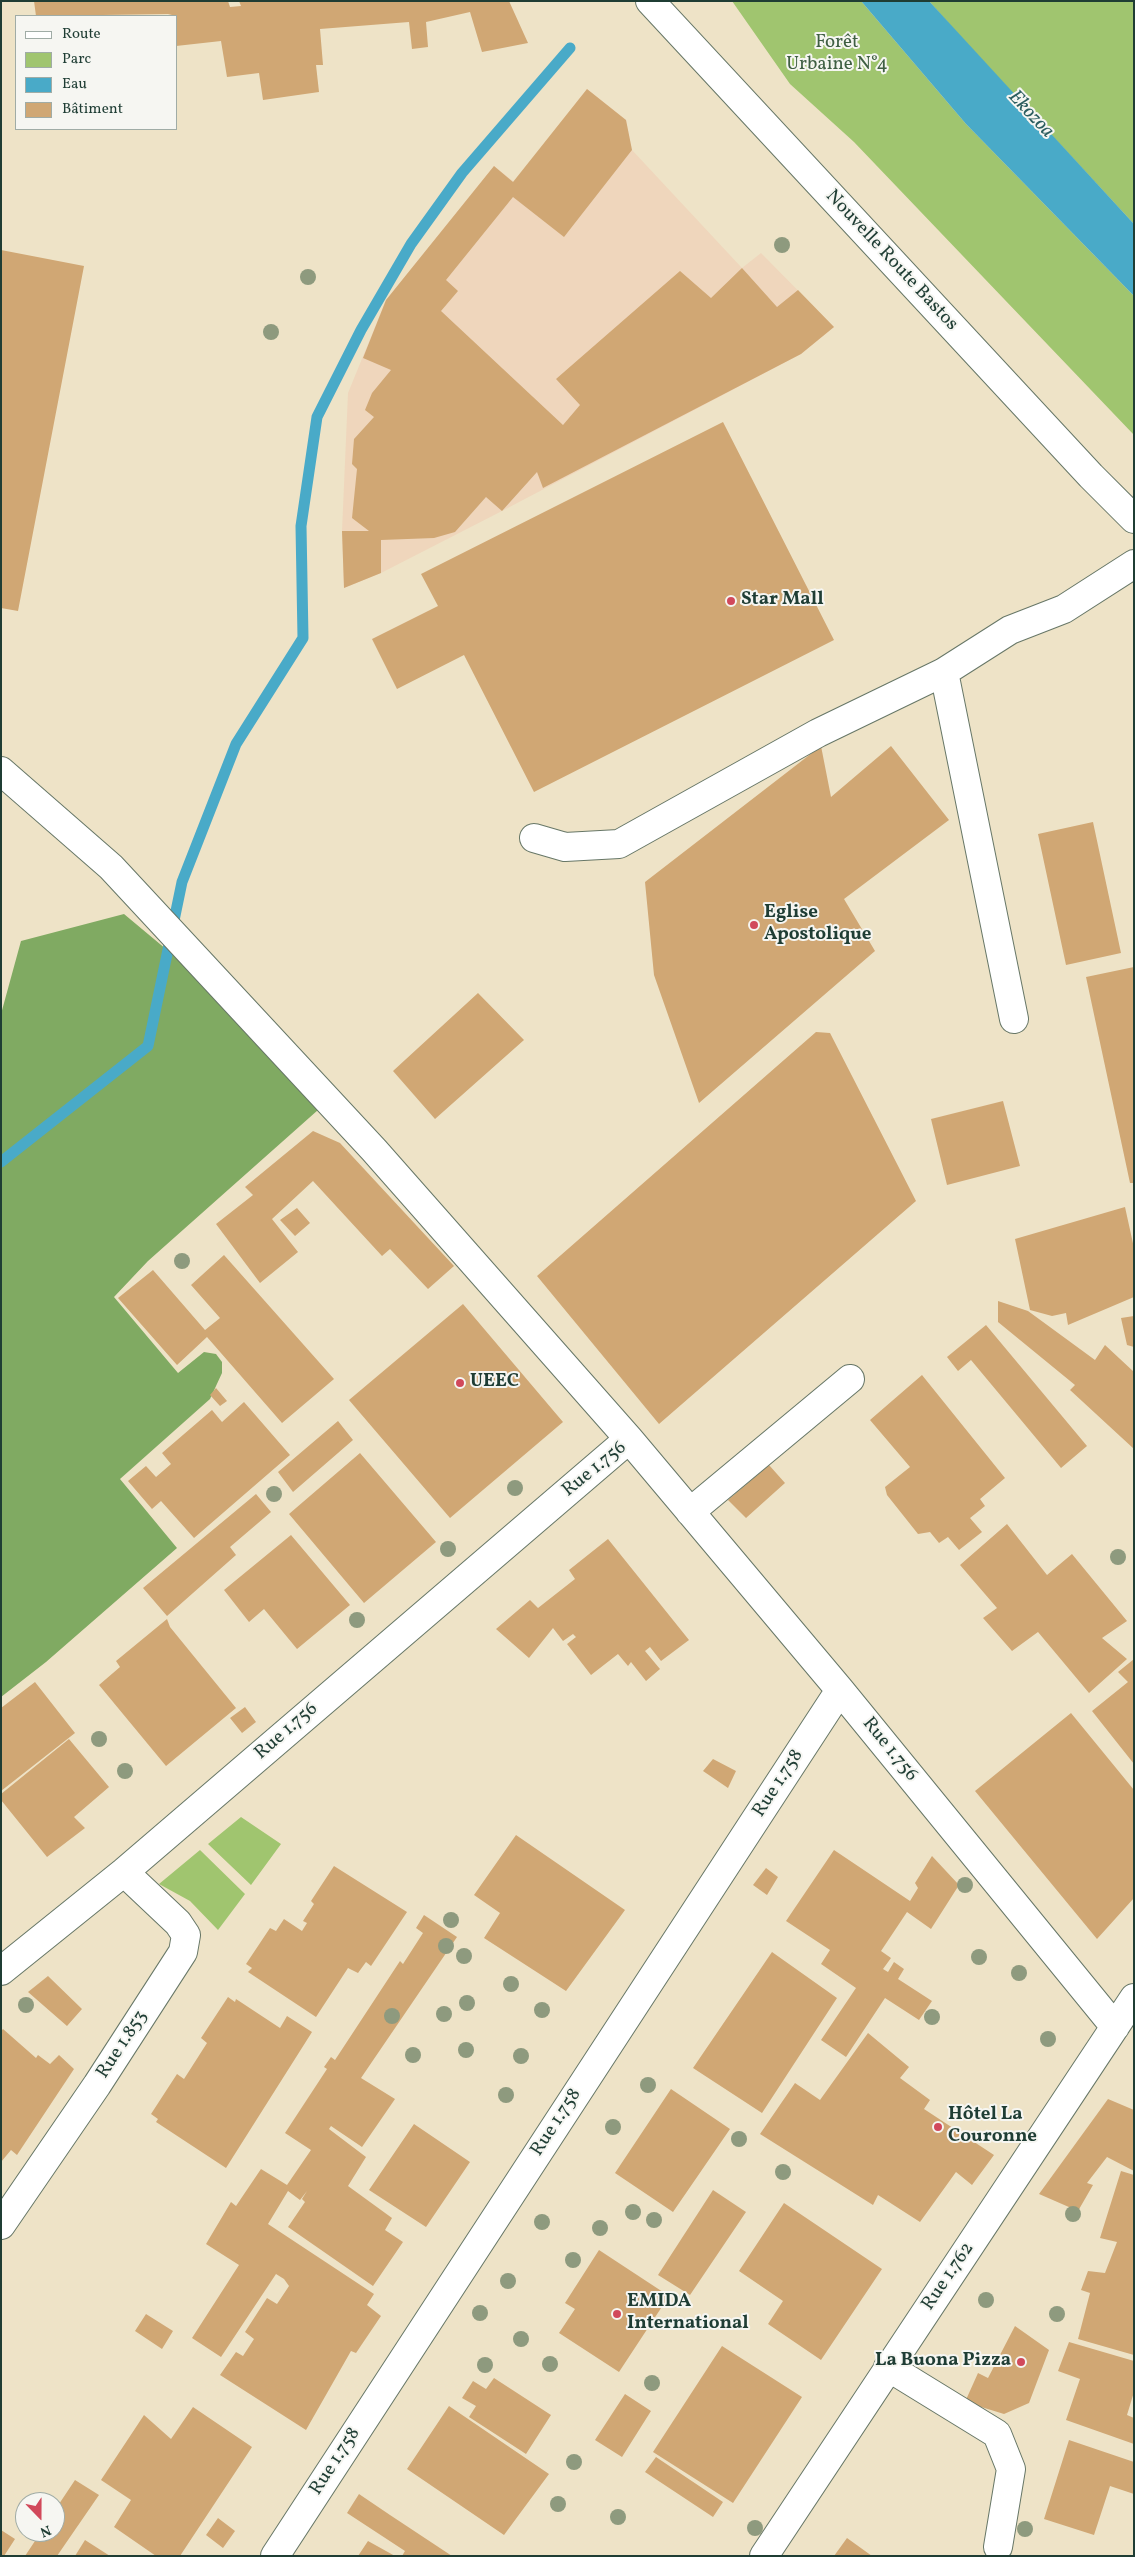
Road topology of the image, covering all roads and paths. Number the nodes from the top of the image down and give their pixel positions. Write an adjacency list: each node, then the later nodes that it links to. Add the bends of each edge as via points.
1 (650, 1): 2 (street, Nouvelle Route Bastos)
2 (1134, 519)
3 (1134, 564): 4 (street, via 1064,609 1010,630)
4 (944, 672): 6 (street, via 818,733 619,844 565,847); 7 (street)
5 (1, 771): 9 (street, via 111,867 374,1150)
6 (534, 838)
7 (1014, 1019)
8 (850, 1379): 10 (street)
9 (629, 1439): 10 (street, Rue 1.756); 12 (street, Rue 1.756)
10 (690, 1512): 11 (street, Rue 1.756)
11 (840, 1690): 15 (street, Rue 1.756); 19 (street, Rue 1.758)
12 (124, 1872): 13 (street, Rue 1.756); 16 (street, Rue 1.853, via 178,1923 186,1935 183,1952)
13 (1, 1971)
14 (1134, 1998): 15 (street, Rue 1.762)
15 (1115, 2028): 17 (street, Rue 1.762)
16 (1, 2225)
17 (888, 2367): 18 (street, via 997,2434 1011,2469); 20 (street, Rue 1.762)
18 (998, 2547)
19 (275, 2556)
20 (764, 2556)

